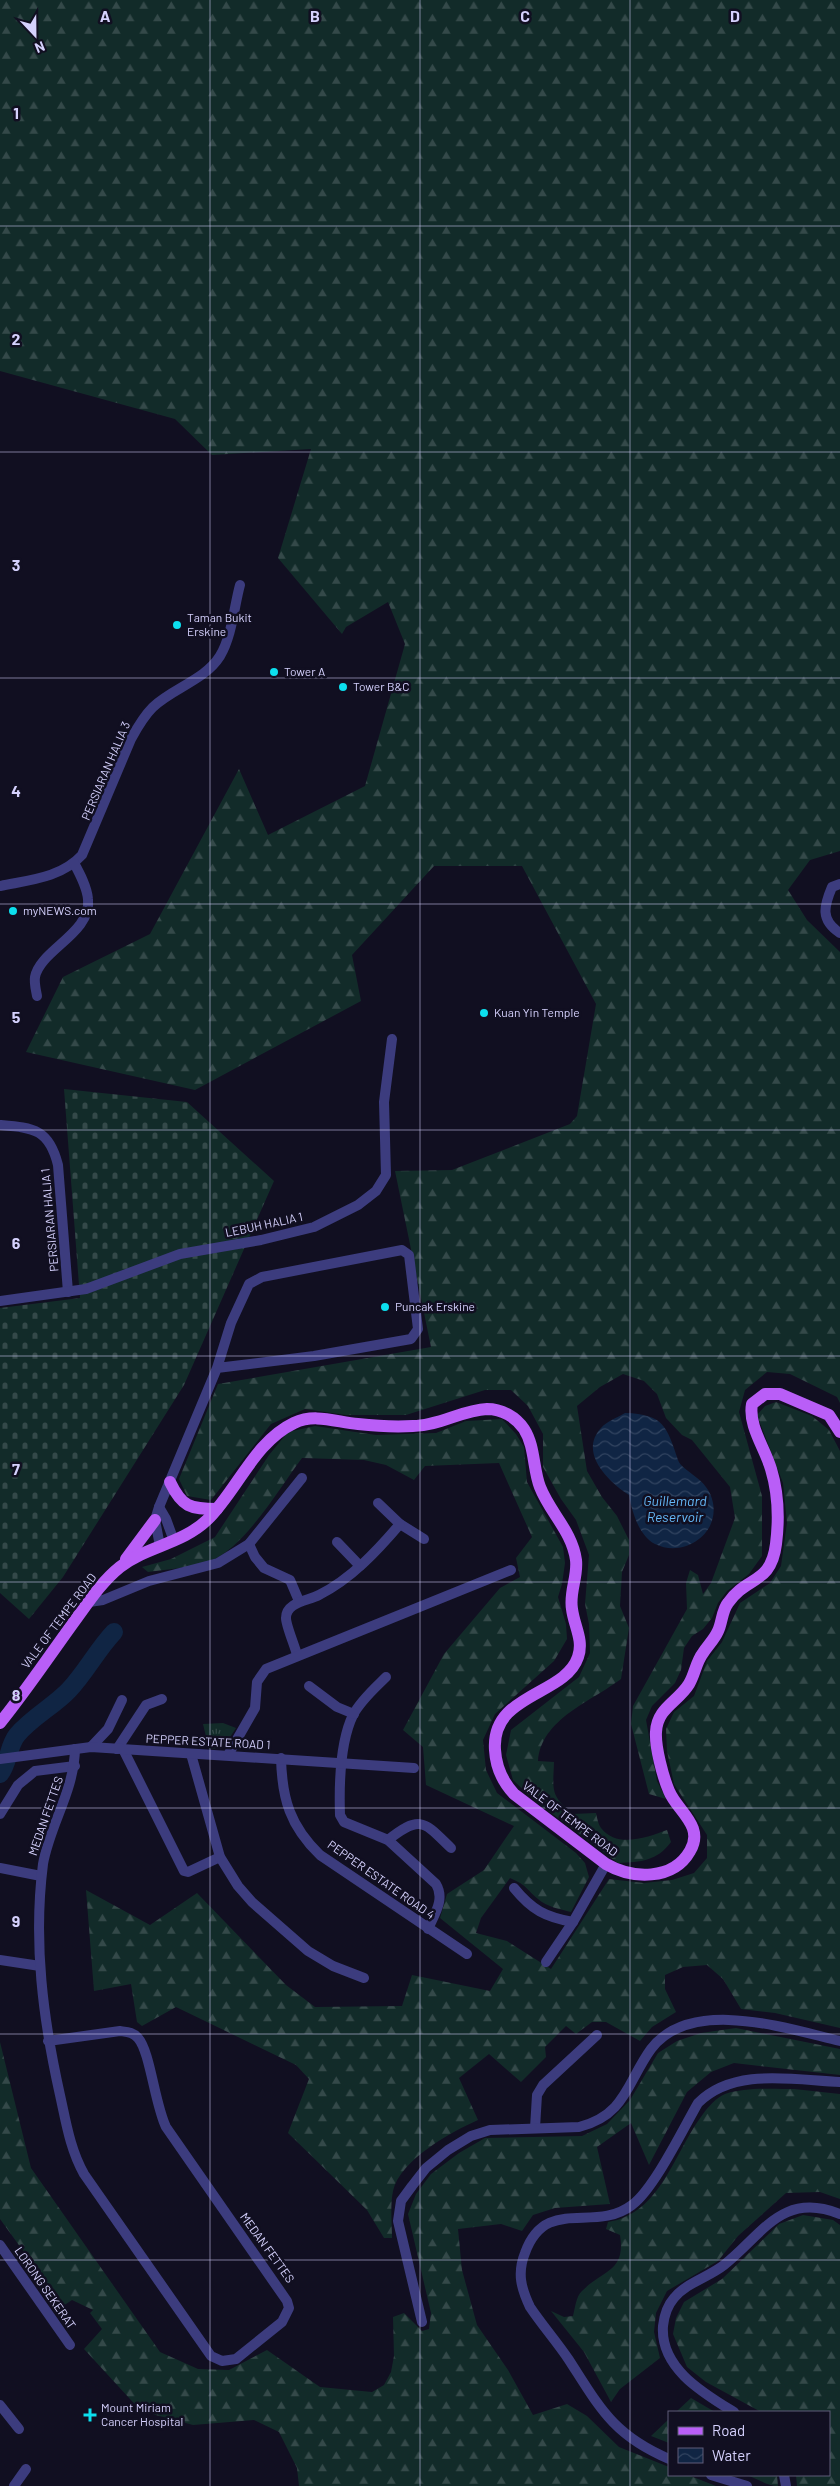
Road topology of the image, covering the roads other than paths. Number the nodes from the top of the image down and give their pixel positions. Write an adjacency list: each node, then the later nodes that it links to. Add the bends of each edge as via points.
1 (240, 585): 2 (street, PERSIARAN HALIA 3, via 219,657 201,675 153,707 140,722 88,845)
2 (74, 864): 4 (street, PERSIARAN HALIA 3, via 49,876); 6 (street, via 87,892 86,914 37,972)
3 (840, 884): 5 (street, via 832,887 824,913 827,922)
4 (0, 886)
5 (840, 933)
6 (37, 996)
7 (392, 1039): 9 (street, LEBUH HALIA 1, via 384,1102 386,1175 376,1191 338,1216 314,1227 180,1254 86,1289)
8 (0, 1125): 9 (street, PERSIARAN HALIA 1, via 41,1132 55,1152)
9 (68, 1292): 10 (street, LEBUH HALIA 1)
10 (0, 1301)
11 (217, 1368): 11 (street, via 231,1324 249,1284 262,1277 402,1250 409,1255 418,1329 412,1339); 14 (street)
12 (840, 1432): 51 (main road, VALE OF TEMPE ROAD, via 829,1415 780,1394 765,1394 752,1404 752,1421 771,1468 776,1491 773,1559 766,1573 726,1604 718,1633 703,1652 690,1683 663,1709 656,1734 669,1791 694,1829 691,1850 674,1868 662,1873 632,1874)
13 (302, 1478): 23 (street)
14 (170, 1482): 16 (street); 17 (main road, via 190,1507)
15 (378, 1504): 19 (street)
16 (159, 1507): 18 (street); 21 (street)
17 (217, 1510): 21 (main road, VALE OF TEMPE ROAD, via 198,1528); 51 (main road, VALE OF TEMPE ROAD, via 268,1442 279,1432 308,1418 414,1426 496,1409 513,1418 528,1438 541,1490 563,1524 574,1549 577,1569 571,1596 580,1650 571,1669 503,1718 497,1731 496,1759 502,1780 514,1794)
18 (155, 1520): 24 (street); 26 (main road)
19 (400, 1524): 20 (street); 25 (street)
20 (424, 1539)
21 (174, 1541): 24 (main road, VALE OF TEMPE ROAD)
22 (337, 1542): 25 (street)
23 (249, 1544): 28 (street, via 264,1568 290,1580); 29 (street, via 218,1563 149,1581 103,1600)
24 (160, 1546): 26 (main road, VALE OF TEMPE ROAD)
25 (360, 1566): 28 (street, via 339,1584)
26 (120, 1567): 29 (main road, VALE OF TEMPE ROAD)
27 (511, 1570): 30 (street)
28 (300, 1601): 30 (street, via 289,1609 286,1618)
29 (89, 1602): 36 (main road, VALE OF TEMPE ROAD)
30 (297, 1655): 41 (street, via 260,1675 255,1708)
31 (386, 1677): 35 (street)
32 (309, 1686): 35 (street, via 337,1707)
33 (162, 1699): 38 (street, via 146,1706)
34 (122, 1700): 37 (street, via 108,1729)
35 (354, 1714): 44 (street, via 346,1736)
36 (0, 1724)
37 (91, 1747): 38 (street, PEPPER ESTATE ROAD 1); 39 (street, PEPPER ESTATE ROAD 1)
38 (120, 1749): 40 (street, PEPPER ESTATE ROAD 1); 50 (street, via 184,1871)
39 (75, 1750): 43 (street, PEPPER ESTATE ROAD 1); 45 (street, MEDAN FETTES)
40 (191, 1754): 41 (street, PEPPER ESTATE ROAD 1); 50 (street)
41 (228, 1755): 42 (street, PEPPER ESTATE ROAD 1)
42 (281, 1758): 44 (street, PEPPER ESTATE ROAD 1); 56 (street, PEPPER ESTATE ROAD 4, via 285,1802 306,1842)
43 (0, 1759)
44 (343, 1763): 46 (street, PEPPER ESTATE ROAD 1); 48 (street, via 340,1815 344,1822)
45 (75, 1766): 47 (street, via 35,1772 18,1784); 53 (street, MEDAN FETTES, via 45,1852)
46 (414, 1768)
47 (0, 1814)
48 (388, 1840): 49 (street, via 419,1823 428,1826); 56 (street, via 441,1891)
49 (451, 1848)
50 (220, 1857): 61 (street, via 252,1902 301,1946 333,1966)
51 (606, 1864): 55 (street)
52 (0, 1868): 53 (street)
53 (41, 1876): 60 (street, MEDAN FETTES)
54 (514, 1888): 55 (street, via 528,1905 551,1918)
55 (573, 1922): 59 (street)
56 (428, 1929): 57 (street, PEPPER ESTATE ROAD 4)
57 (467, 1954)
58 (0, 1960): 60 (street)
59 (546, 1962)
60 (40, 1966): 63 (street, MEDAN FETTES)
61 (364, 1978)
62 (597, 2035): 66 (street, via 542,2085 536,2103)
63 (48, 2041): 63 (street, MEDAN FETTES, via 71,2146 84,2174 211,2356 222,2362 236,2358 282,2322 288,2308 287,2301 166,2127 141,2042 129,2032 120,2031)
64 (840, 2041): 66 (street, via 751,2021 727,2019 685,2026 652,2049 634,2082 608,2114 593,2124 579,2127)
65 (840, 2082): 74 (street, via 754,2079 721,2085 698,2103 648,2188 630,2207 611,2215 554,2220 544,2224 530,2239 522,2261 520,2284 530,2307 606,2416 641,2446)
66 (535, 2128): 69 (street, via 490,2130 471,2136 426,2168 401,2201 398,2221)
67 (840, 2214): 72 (street, via 818,2208 790,2209 766,2224 724,2265 684,2289 668,2308 662,2338 676,2366 698,2389)
68 (0, 2245): 70 (street, LORONG SEKERAT)
69 (422, 2322)
70 (70, 2345)
71 (0, 2406): 73 (street)
72 (732, 2411)
73 (19, 2429)
74 (668, 2459)
75 (26, 2468): 77 (street)
76 (714, 2476): 78 (street)
77 (14, 2486)
78 (747, 2486)

